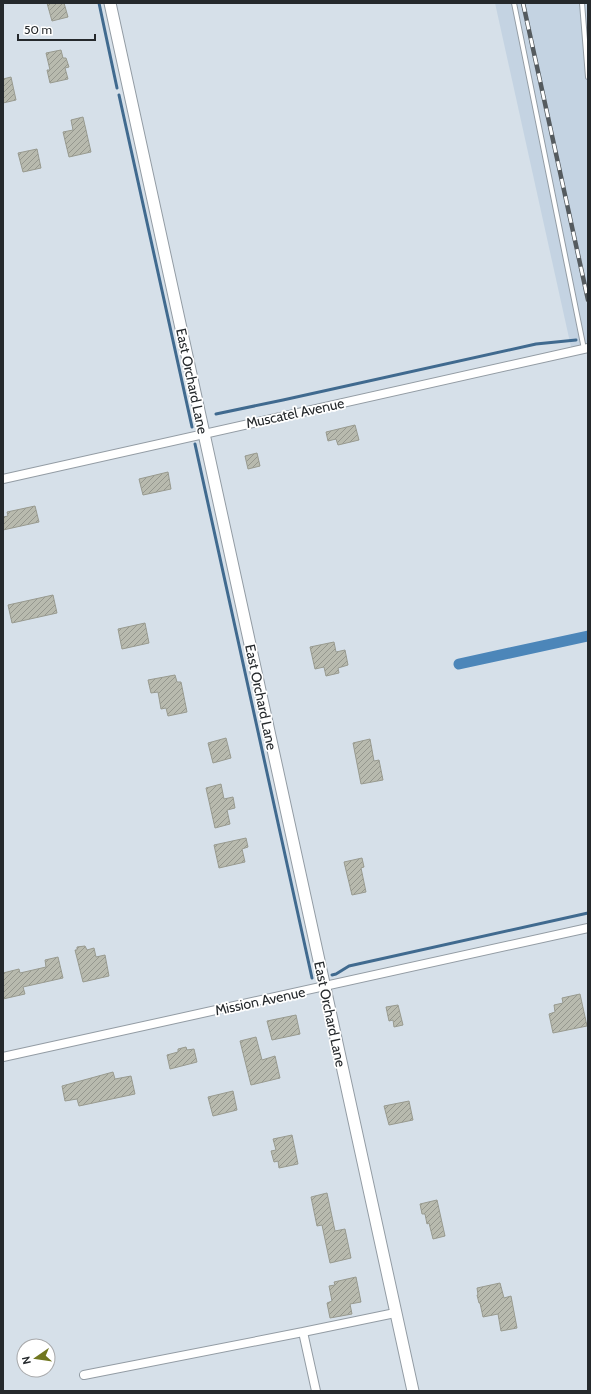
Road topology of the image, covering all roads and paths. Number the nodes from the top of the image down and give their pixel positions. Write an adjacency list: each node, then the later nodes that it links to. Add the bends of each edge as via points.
1 (110, 3): 6 (street, East Orchard Lane)
2 (514, 3): 5 (lane)
3 (582, 3): 4 (lane)
4 (588, 76)
5 (586, 349): 6 (street, Muscatel Avenue)
6 (203, 433): 7 (street, Muscatel Avenue); 9 (street, East Orchard Lane)
7 (3, 479)
8 (588, 928): 9 (street, Mission Avenue)
9 (324, 987): 10 (street, Mission Avenue); 11 (street, East Orchard Lane)
10 (3, 1056)
11 (395, 1313): 12 (street); 15 (street, East Orchard Lane)
12 (303, 1332): 13 (street); 14 (street)
13 (84, 1375)
14 (316, 1391)
15 (413, 1391)

